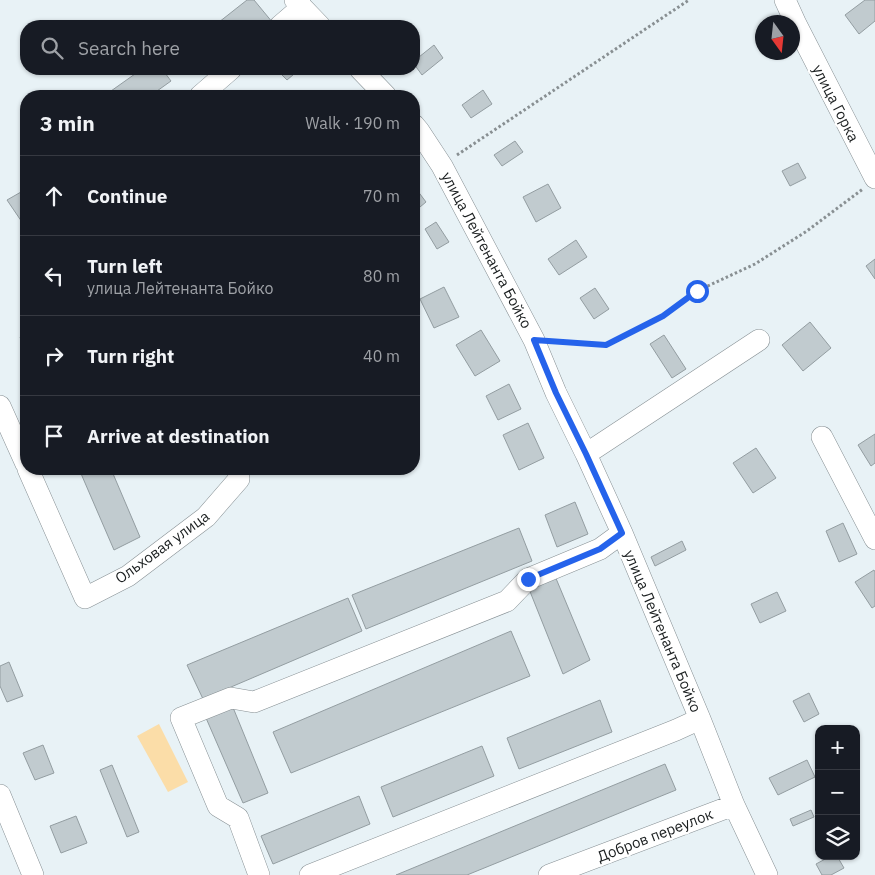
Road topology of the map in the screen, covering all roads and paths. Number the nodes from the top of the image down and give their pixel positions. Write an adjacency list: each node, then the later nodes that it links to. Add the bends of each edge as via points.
1 (689, 0): 11 (path)
2 (786, 0): 12 (street, улица Горка)
3 (298, 3): 4 (street); 5 (street)
4 (285, 20)
5 (314, 20)
6 (224, 75): 8 (street)
7 (366, 75): 9 (street)
8 (207, 90)
9 (380, 90)
10 (420, 133): 11 (street, улица Лейтенанта Бойко)
11 (442, 166): 13 (street, улица Лейтенанта Бойко)
12 (871, 182): 13 (path, via 807,231 755,264 697,291 663,316 606,345)
13 (534, 340): 18 (street, улица Лейтенанта Бойко)
14 (758, 340): 18 (street)
15 (0, 406): 17 (street)
16 (822, 437): 22 (street)
17 (20, 451)
18 (586, 454): 21 (street, улица Лейтенанта Бойко)
19 (31, 475): 20 (street, Ольховая улица, via 85,598 128,576 206,517 239,479)
20 (239, 475)
21 (622, 533): 23 (street, улица Лейтенанта Бойко); 27 (street, via 600,549 528,579 507,600 254,702 231,698 181,718 218,806 238,818)
22 (875, 539)
23 (700, 719): 25 (street, улица Лейтенанта Бойко); 28 (street)
24 (0, 795): 26 (street)
25 (734, 805): 29 (street, Добров переулок); 30 (street, улица Лейтенанта Бойко)
26 (33, 875)
27 (259, 875)
28 (310, 875)
29 (549, 875)
30 (767, 875)

